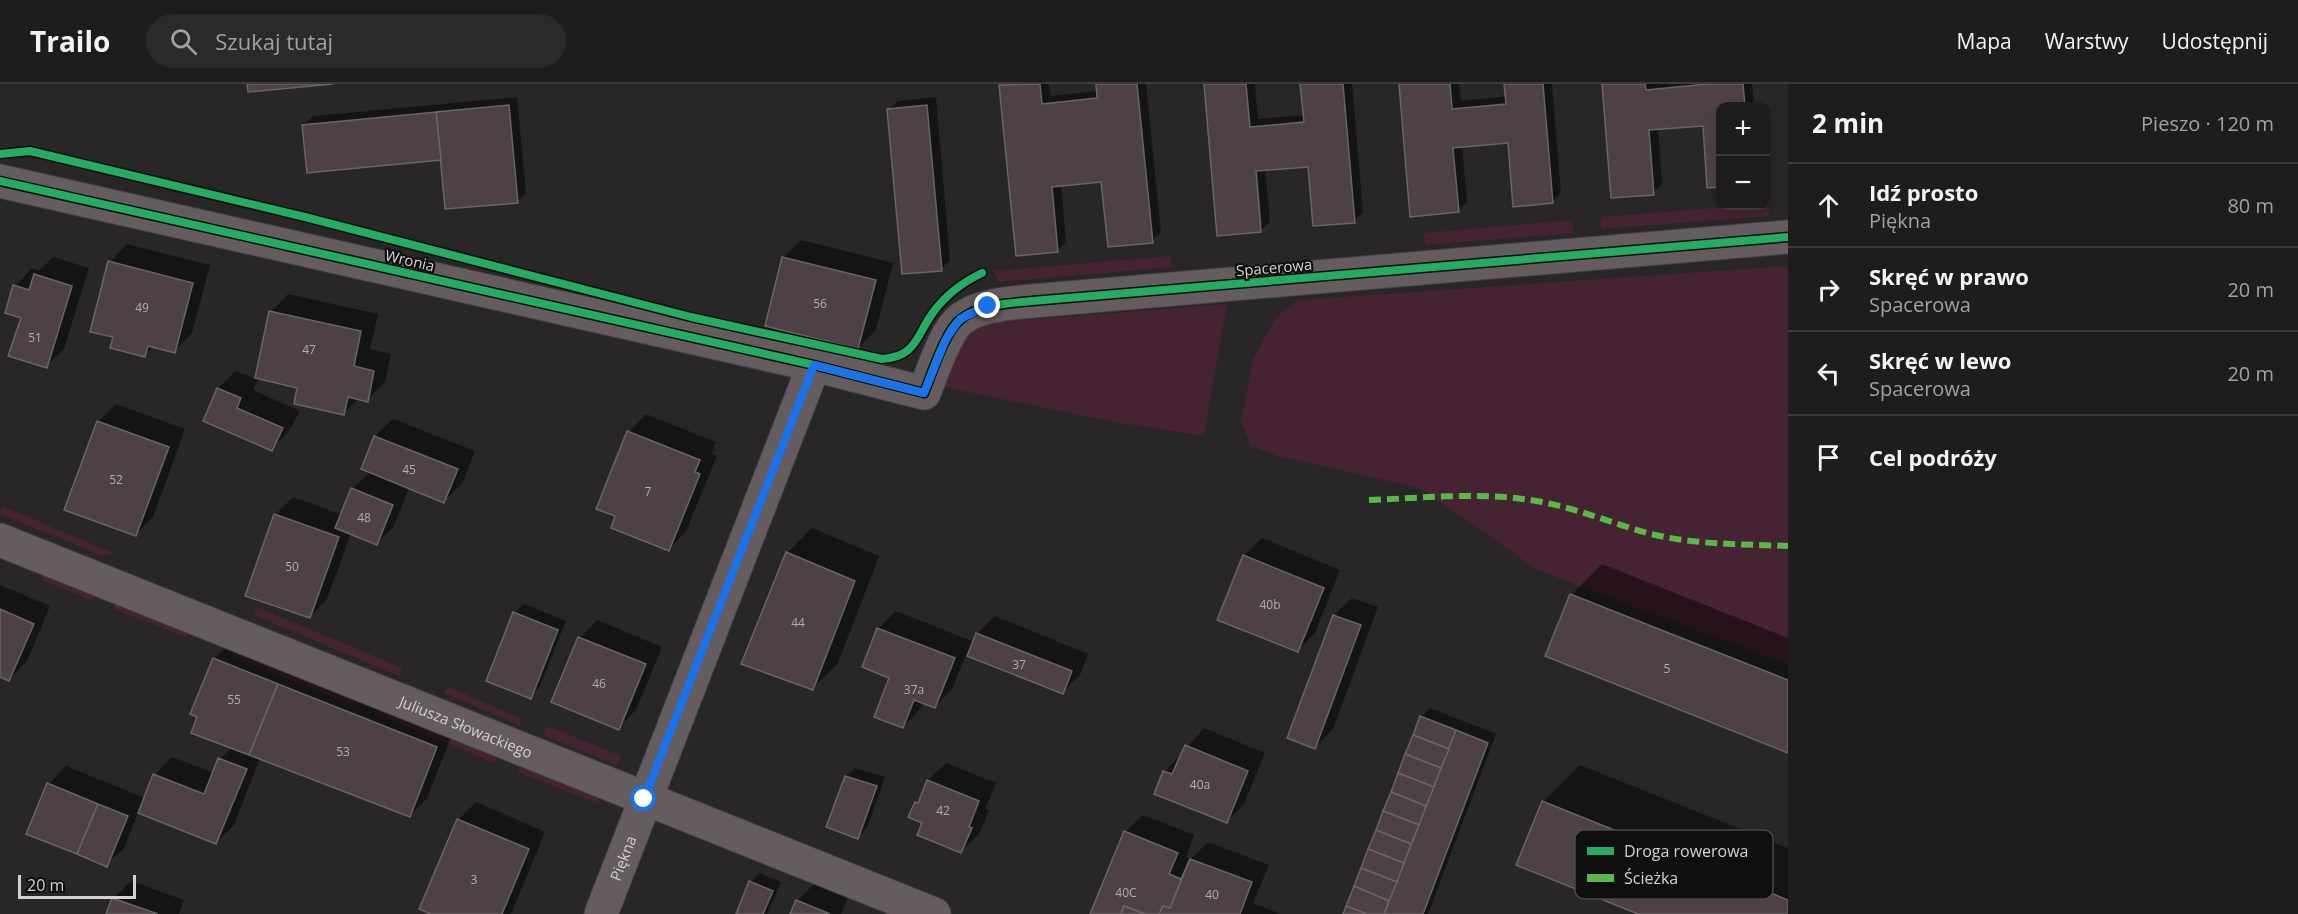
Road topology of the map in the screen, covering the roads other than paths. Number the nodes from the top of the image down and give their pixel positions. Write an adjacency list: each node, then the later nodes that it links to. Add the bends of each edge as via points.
1 (0, 181): 3 (street, Wronia)
2 (1788, 237): 3 (street, Spacerowa, via 988,306 960,319 946,339 924,393)
3 (814, 365): 5 (street, Piękna)
4 (0, 540): 5 (street, Juliusza Słowackiego)
5 (644, 799): 6 (street, Piękna); 7 (street, Juliusza Słowackiego)
6 (601, 914)
7 (934, 914)

